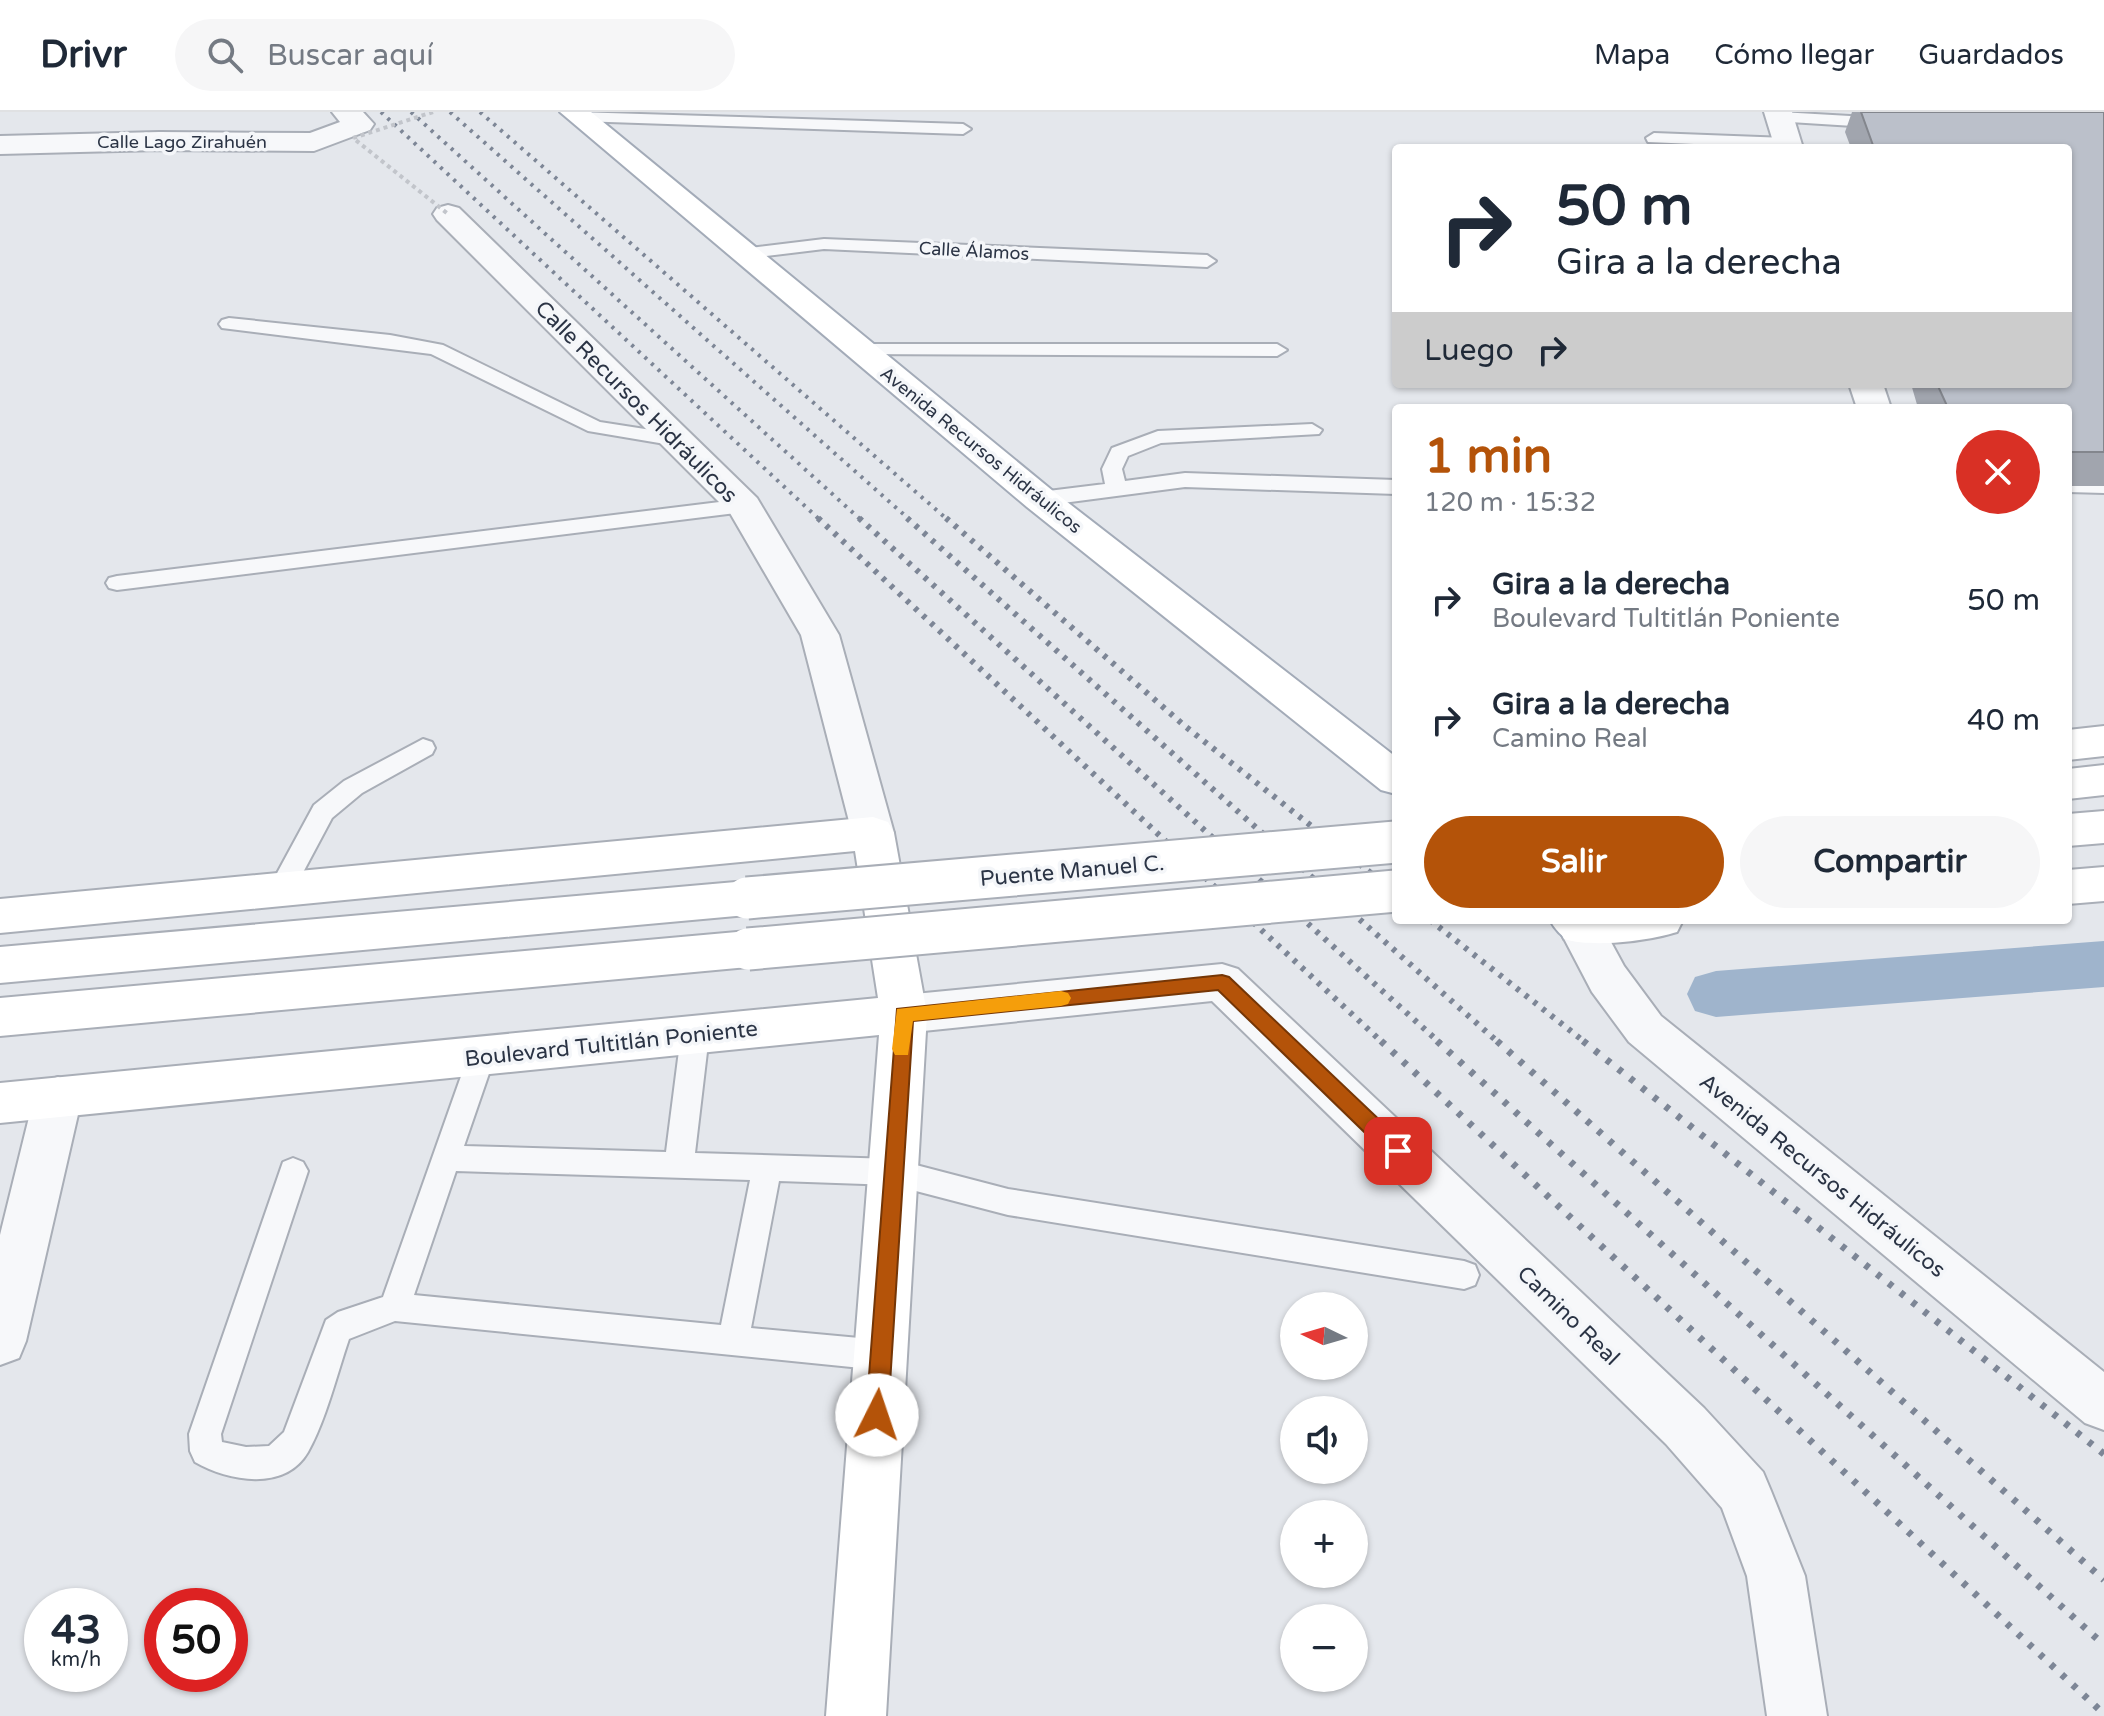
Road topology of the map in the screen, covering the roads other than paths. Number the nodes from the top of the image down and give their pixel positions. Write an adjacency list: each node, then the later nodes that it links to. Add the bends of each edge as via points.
1 (576, 114): 4 (lane); 9 (main road, Avenida Recursos Hidráulicos)
2 (353, 118): 7 (street, Calle Lago Zirahuén, via 314,142)
3 (1908, 124): 5 (lane)
4 (963, 129)
5 (1784, 130): 6 (lane)
6 (1654, 138)
7 (0, 145)
8 (448, 214): 15 (street, Calle Recursos Hidráulicos)
9 (742, 254): 10 (lane, Calle Álamos, via 824,244); 12 (main road, Avenida Recursos Hidráulicos)
10 (1207, 261)
11 (229, 324): 15 (lane, via 436,349 595,427)
12 (858, 350): 13 (lane); 20 (main road, Avenida Recursos Hidráulicos)
13 (1277, 350)
14 (1312, 430): 19 (lane, via 1158,437 1119,452 1112,469)
15 (677, 440): 21 (street, Calle Recursos Hidráulicos)
16 (2072, 485): 17 (lane)
17 (2104, 486)
18 (1392, 487): 19 (lane, via 1185,480)
19 (1116, 489): 20 (lane)
20 (1040, 499): 26 (main road, Avenida Recursos Hidráulicos)
21 (744, 506): 22 (lane); 31 (street, Calle Recursos Hidráulicos, via 820,635)
22 (117, 583)
23 (2104, 741): 24 (main road)
24 (2072, 745)
25 (423, 748): 35 (lane, via 353,787 323,812)
26 (1392, 776)
27 (2104, 780): 28 (main road)
28 (2072, 784)
29 (2104, 827): 30 (main road)
30 (2072, 830)
31 (873, 833): 35 (main road); 41 (main road)
32 (1392, 842): 39 (main road, Puente Manuel C., bridge)
33 (2104, 884): 34 (main road)
34 (2072, 887)
35 (282, 888): 37 (main road)
36 (1392, 891): 42 (main road, bridge)
37 (0, 916)
38 (1577, 924): 57 (street, Avenida Recursos Hidráulicos, via 1645,1029)
39 (0, 965)
40 (1222, 982): 41 (street, Boulevard Tultitlán Poniente); 59 (street, Camino Real, via 1685,1426 1743,1491 1776,1576)
41 (904, 1014): 43 (main road, Boulevard Tultitlán Poniente); 51 (main road)
42 (0, 1017)
43 (695, 1035): 44 (main road, Boulevard Tultitlán Poniente); 48 (lane)
44 (481, 1056): 45 (main road, Boulevard Tultitlán Poniente); 47 (lane)
45 (58, 1097): 46 (main road, Boulevard Tultitlán Poniente); 54 (street)
46 (0, 1103)
47 (446, 1158): 48 (lane); 53 (lane)
48 (679, 1165): 49 (lane)
49 (767, 1168): 51 (lane); 55 (lane)
50 (293, 1171): 53 (lane, via 205,1434 206,1451 218,1459 270,1462 284,1455 296,1442 337,1330)
51 (893, 1172): 52 (lane, via 1008,1202); 56 (main road)
52 (1464, 1275)
53 (395, 1307): 55 (lane)
54 (2, 1328)
55 (733, 1341): 56 (lane)
56 (881, 1355): 58 (main road)
57 (2104, 1405)
58 (856, 1716)
59 (1797, 1716)

